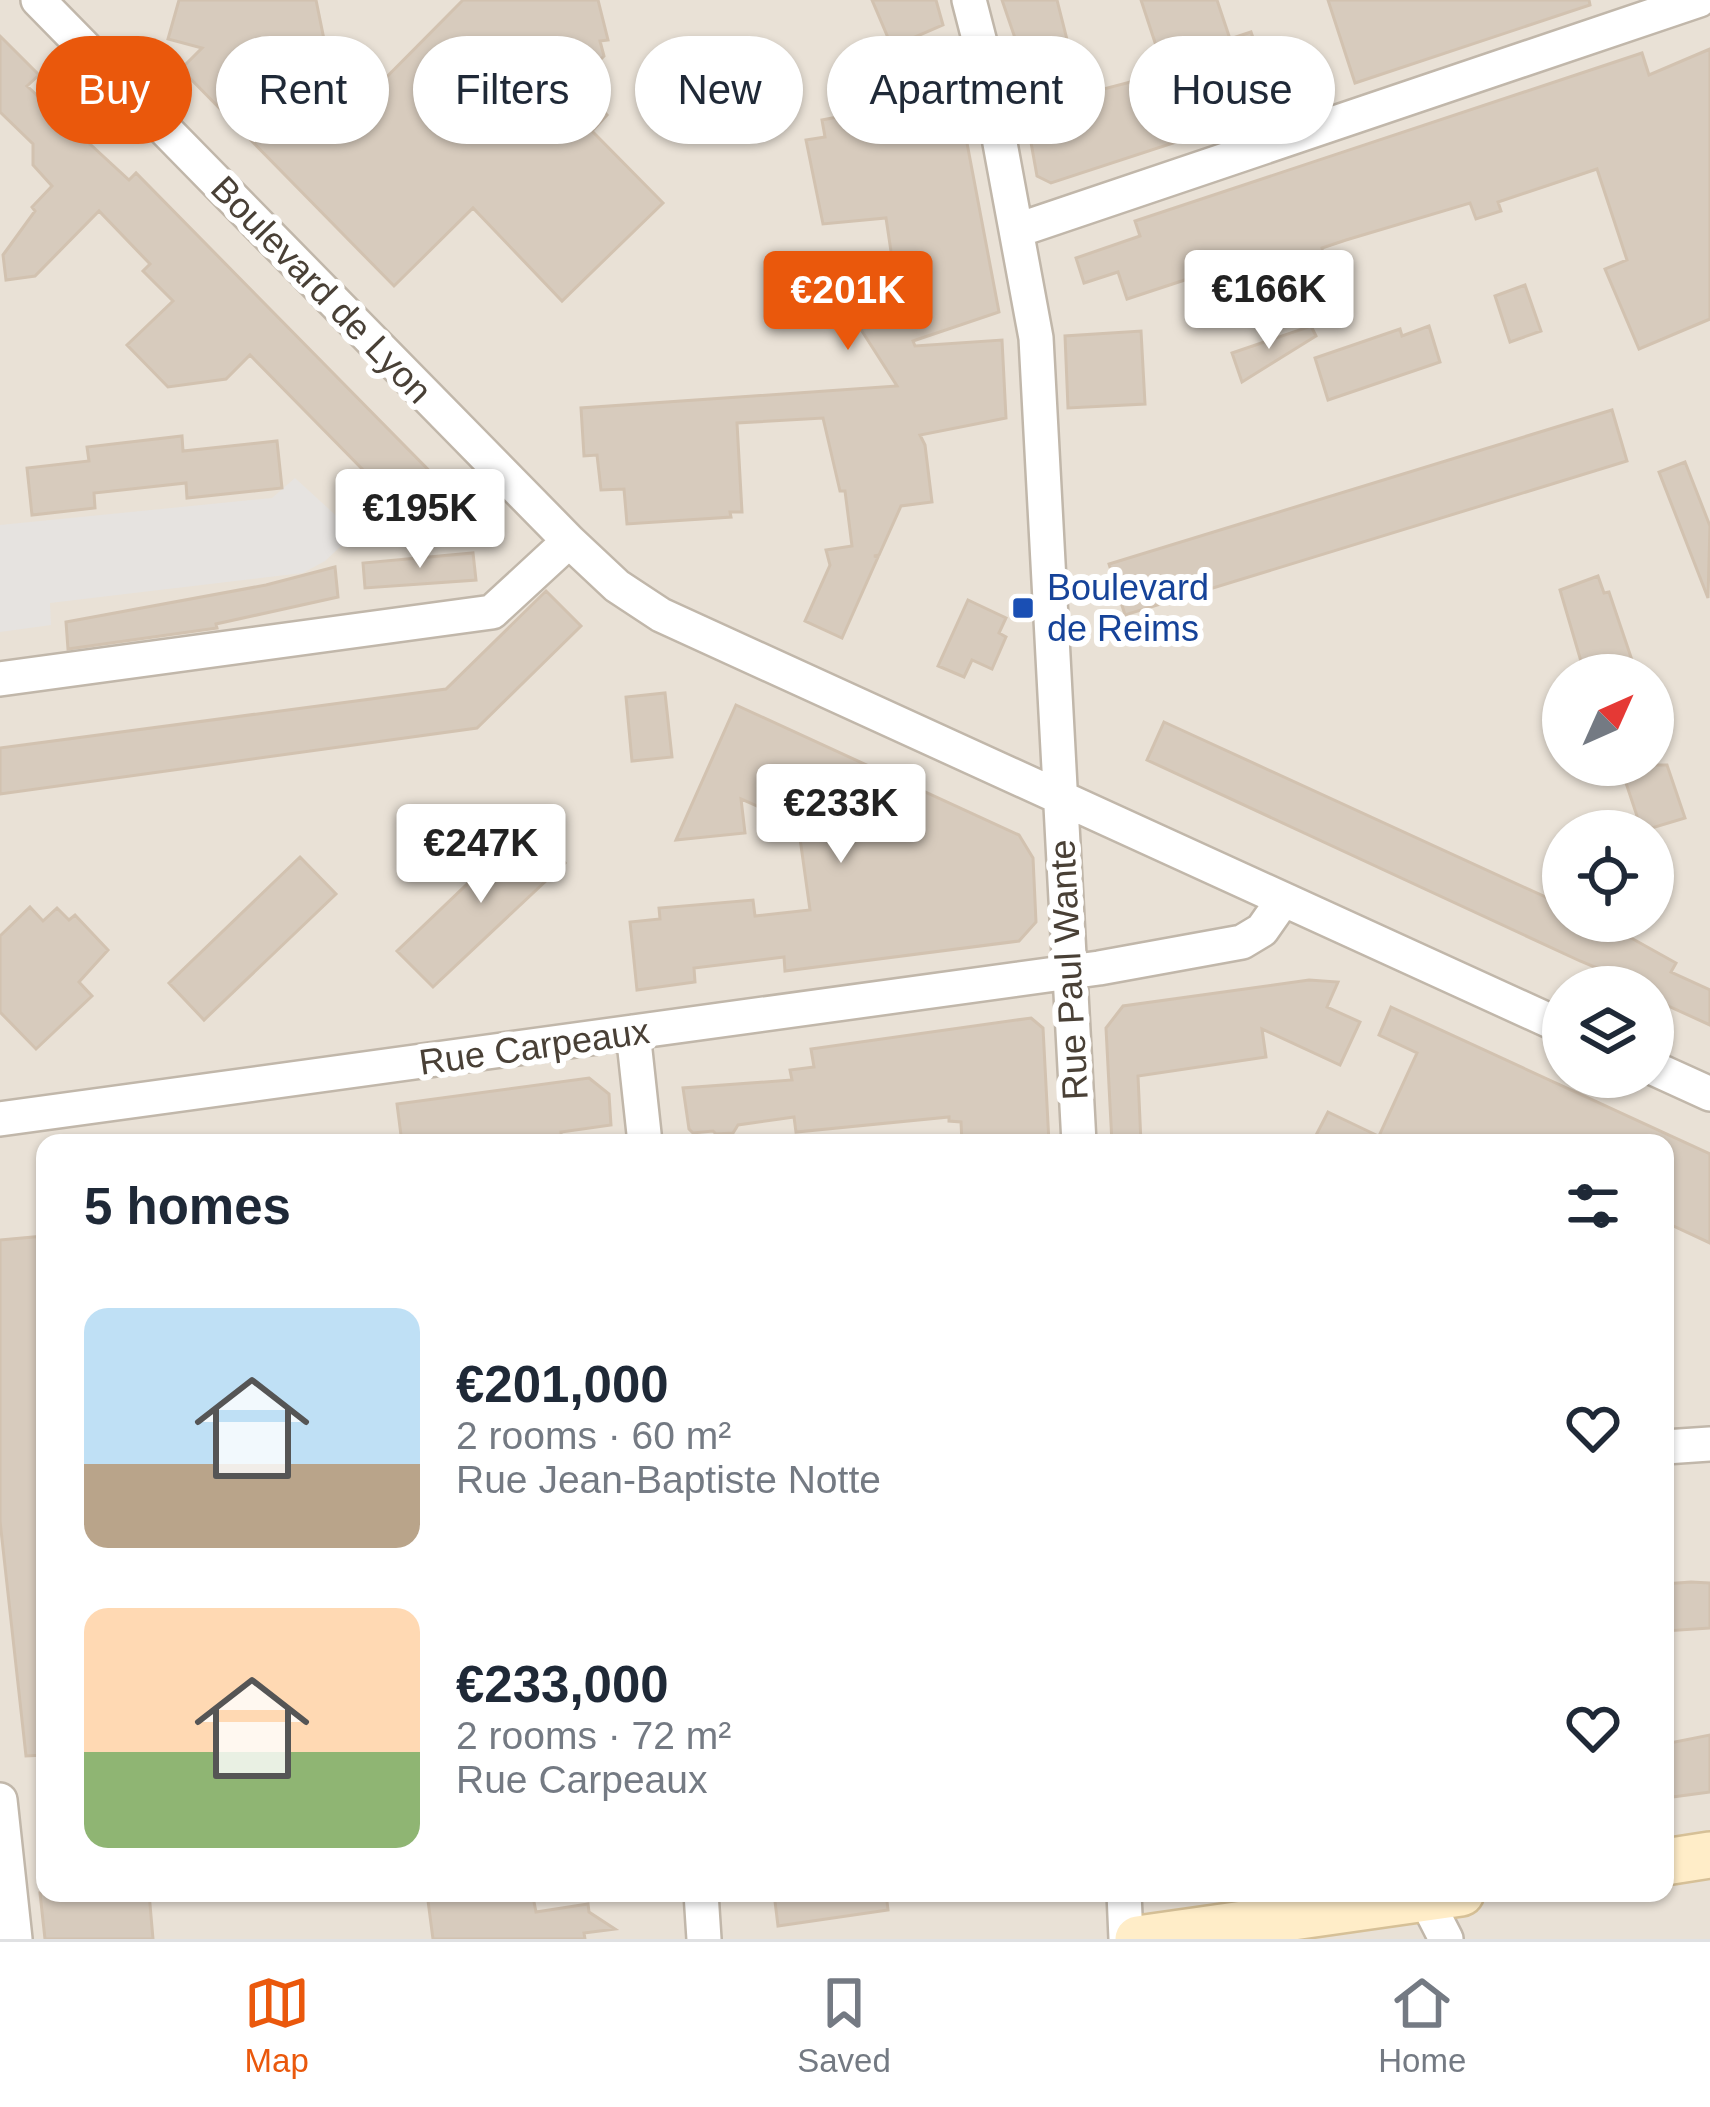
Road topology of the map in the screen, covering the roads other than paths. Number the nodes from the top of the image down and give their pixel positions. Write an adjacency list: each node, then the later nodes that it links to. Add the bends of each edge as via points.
1 (38, 0): 5 (street, Boulevard de Lyon)
2 (969, 0): 4 (street, Rue Paul Wante)
3 (1700, 0): 4 (street)
4 (1018, 230): 7 (street, Rue Paul Wante, via 1036,338)
5 (569, 541): 6 (street, via 492,612); 7 (street, Boulevard de Lyon, via 662,615)
6 (0, 679)
7 (1058, 798): 8 (street); 9 (street, Rue Paul Wante)
8 (1283, 900): 9 (street, via 1242,942); 10 (street)
9 (1069, 972): 11 (street, Rue Carpeaux); 16 (street, Rue Paul Wante)
10 (1542, 1017)
11 (633, 1032): 14 (street, Rue Carpeaux); 15 (street)
12 (1674, 1078): 13 (street)
13 (1710, 1094)
14 (0, 1118)
15 (643, 1134)
16 (1078, 1134)
17 (1710, 1444): 18 (street)
18 (1674, 1446)
19 (0, 1801): 26 (street)
20 (1710, 1855): 21 (street)
21 (1674, 1861)
22 (702, 1902): 27 (street)
23 (1124, 1902): 28 (street)
24 (1400, 1902): 29 (street)
25 (1443, 1902): 30 (street)
26 (15, 1939)
27 (704, 1939)
28 (1126, 1939)
29 (1138, 1939)
30 (1446, 1939)

